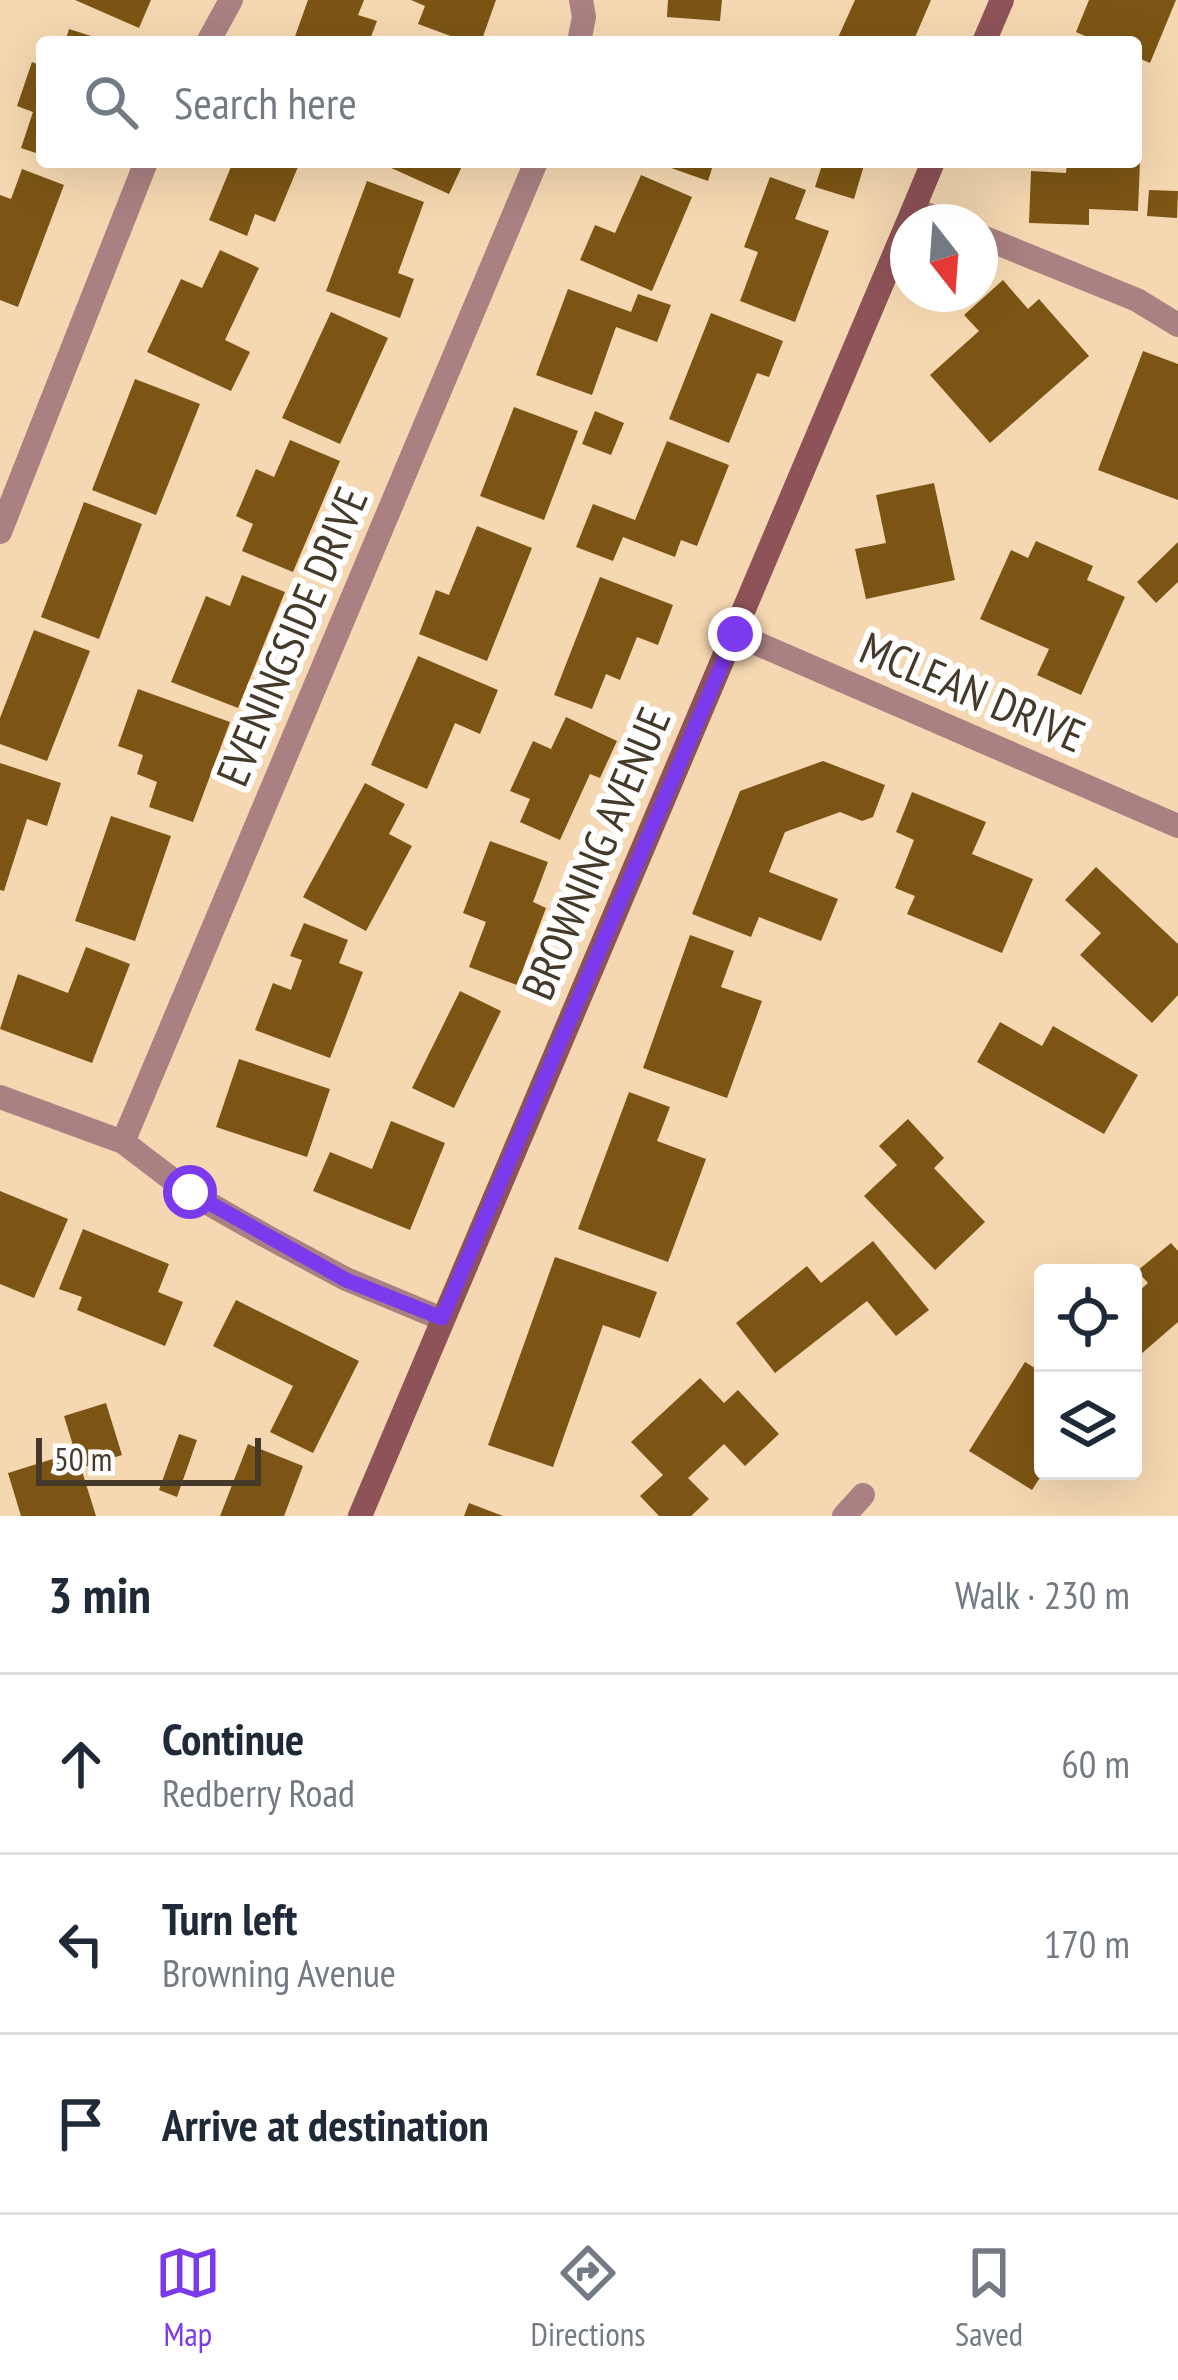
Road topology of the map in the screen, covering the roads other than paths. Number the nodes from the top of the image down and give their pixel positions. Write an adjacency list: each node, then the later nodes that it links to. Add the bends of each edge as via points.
1 (231, 0): 4 (street)
2 (581, 0): 5 (street)
3 (1002, 0): 6 (street)
4 (211, 36)
5 (580, 36)
6 (987, 36)
7 (144, 168): 14 (street)
8 (533, 168): 18 (street, EVENINGSIDE DRIVE)
9 (931, 168): 10 (street, BROWNING AVENUE)
10 (916, 204)
11 (998, 243): 13 (street)
12 (890, 266): 15 (street, BROWNING AVENUE)
13 (1178, 325)
14 (0, 532)
15 (735, 634): 16 (street, MCLEAN DRIVE); 19 (street, BROWNING AVENUE)
16 (1178, 826)
17 (0, 1097): 18 (street)
18 (123, 1142): 19 (street, via 264,1235 346,1280)
19 (442, 1318): 21 (street, BROWNING AVENUE)
20 (863, 1495): 22 (street)
21 (360, 1516)
22 (844, 1516)

